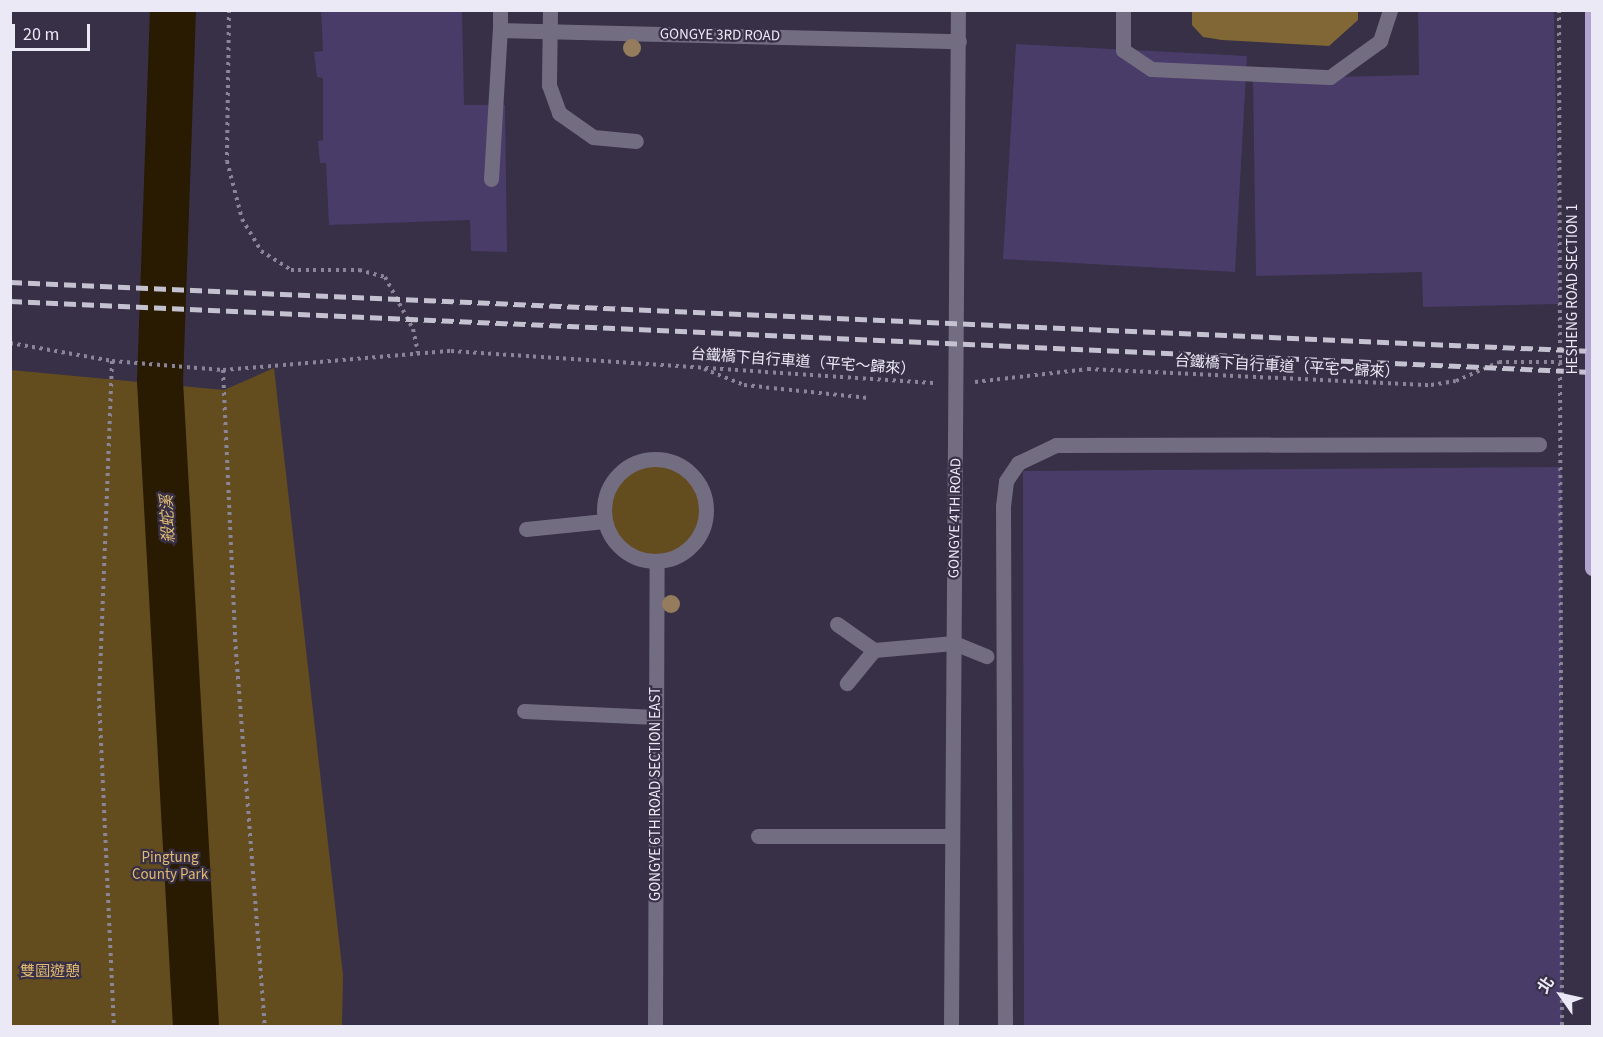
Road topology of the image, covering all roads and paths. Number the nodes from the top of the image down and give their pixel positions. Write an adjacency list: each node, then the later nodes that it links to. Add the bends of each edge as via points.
1 (229, 10): 15 (path, via 227,161 242,219 261,250 291,270 359,270 385,278 413,329)
2 (500, 10): 9 (street)
3 (550, 10): 10 (street)
4 (958, 10): 11 (street, GONGYE 4TH ROAD)
5 (1123, 10): 6 (street, via 1123,50 1151,69 1330,77 1380,41)
6 (1390, 10)
7 (1559, 10): 18 (path)
8 (1592, 10): 17 (main road, HESHENG ROAD SECTION 1)
9 (500, 28): 10 (street, GONGYE 3RD ROAD); 13 (street)
10 (549, 31): 11 (street, GONGYE 3RD ROAD); 12 (street, via 549,85 559,113 593,137)
11 (959, 41): 21 (street, GONGYE 4TH ROAD)
12 (636, 141)
13 (491, 179)
14 (10, 342): 16 (path, 台鐵橋下自行車道（平宅～歸來）)
15 (418, 352): 19 (path, 台鐵橋下自行車道（平宅～歸來）); 20 (path, 台鐵橋下自行車道（平宅～歸來）)
16 (112, 361): 20 (path, 台鐵橋下自行車道（平宅～歸來）); 37 (path, via 99,698)
17 (1591, 362): 18 (path, 台鐵橋下自行車道（平宅～歸來）); 27 (main road, HESHENG ROAD SECTION 1)
18 (1561, 363): 21 (path, 台鐵橋下自行車道（平宅～歸來）, via 1499,362 1455,381 1431,385 1088,369); 42 (path)
19 (701, 368): 21 (path, 台鐵橋下自行車道（平宅～歸來）); 22 (path, via 744,385)
20 (223, 370): 38 (path, via 235,639)
21 (956, 384): 29 (street, GONGYE 4TH ROAD)
22 (868, 398)
23 (1539, 444): 41 (street, via 1056,445 1018,463 1006,481 1003,506)
24 (605, 521): 25 (street); 26 (street, via 622,549); 26 (street, via 604,505 619,474 650,459 683,466 705,494 704,528 683,554)
25 (526, 529)
26 (657, 562): 34 (street, GONGYE 6TH ROAD SECTION EAST)
27 (1593, 568)
28 (837, 624): 30 (street)
29 (954, 643): 30 (street); 31 (street); 36 (street, GONGYE 4TH ROAD)
30 (874, 650): 32 (street)
31 (986, 656)
32 (847, 683)
33 (524, 711): 34 (street)
34 (656, 717): 39 (street, GONGYE 6TH ROAD SECTION EAST)
35 (758, 836): 36 (street)
36 (952, 836): 40 (street, GONGYE 4TH ROAD)
37 (114, 1026)
38 (265, 1026)
39 (655, 1026)
40 (951, 1026)
41 (1005, 1026)
42 (1562, 1026)

